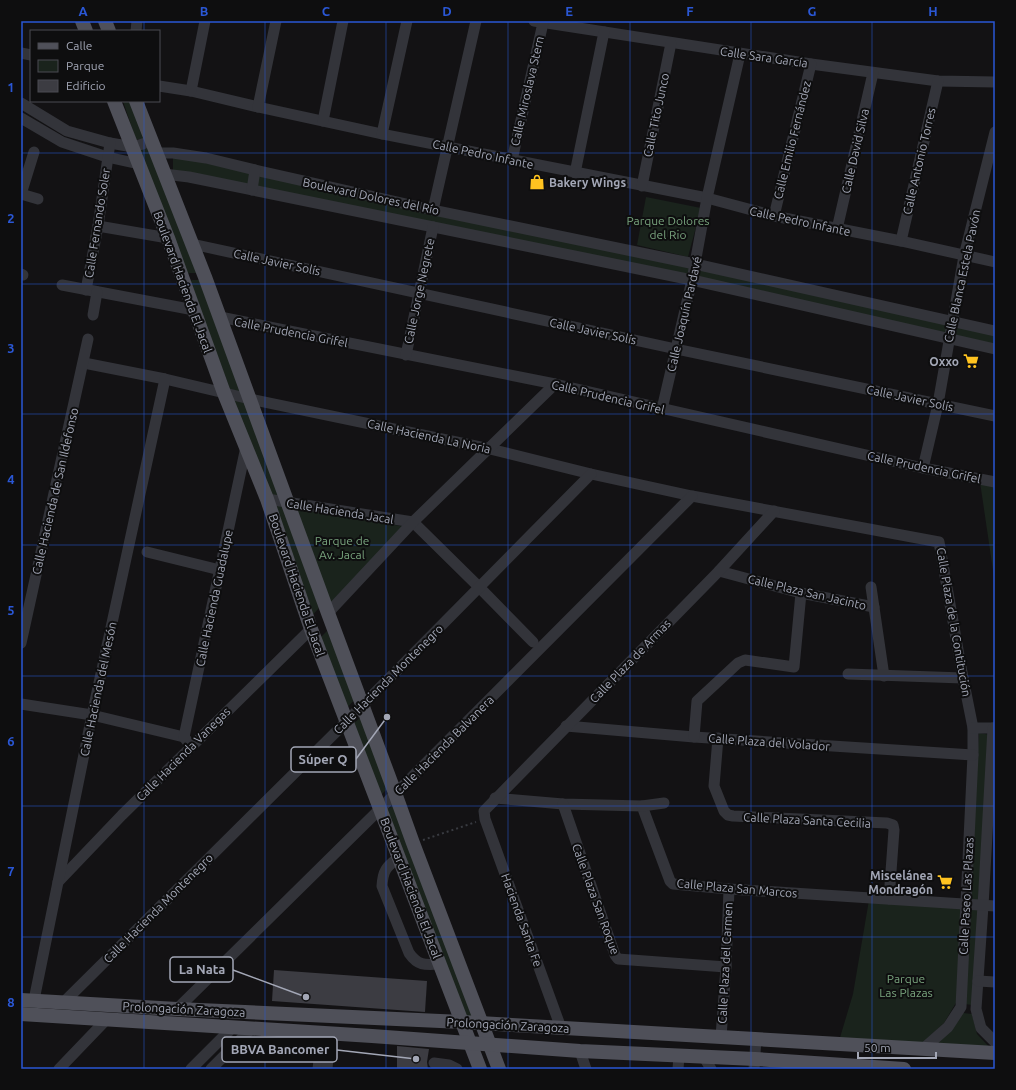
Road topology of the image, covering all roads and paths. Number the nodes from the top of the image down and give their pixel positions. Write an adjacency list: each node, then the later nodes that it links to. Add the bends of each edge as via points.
1 (205, 21): 15 (street)
2 (276, 21): 19 (street)
3 (342, 21): 21 (street)
4 (407, 21): 23 (street)
5 (476, 21): 25 (street)
6 (539, 22): 7 (street, Calle Sara García); 30 (street, Calle Miroslava Stern)
7 (604, 32): 8 (street, Calle Sara García); 33 (street)
8 (671, 44): 9 (street, Calle Sara García); 35 (street, Calle Tito Junco)
9 (740, 54): 10 (street, Calle Sara García); 38 (street, Calle Joaquín Pardavé)
10 (811, 64): 11 (street, Calle Sara García); 41 (street, Calle Emilio Fernández)
11 (873, 72): 12 (street, Calle Sara García); 45 (street, Calle David Silva)
12 (938, 81): 13 (street, Calle Sara García); 48 (street, Calle Antonio Torres)
13 (995, 82)
14 (160, 86): 15 (street, Calle Pedro Infante)
15 (191, 91): 19 (street, Calle Pedro Infante)
16 (114, 102): 26 (main road, Boulevard Hacienda El Jacal)
17 (136, 102): 27 (main road, Boulevard Hacienda El Jacal)
18 (21, 103): 24 (street, via 67,131)
19 (258, 108): 21 (street, Calle Pedro Infante)
20 (21, 118): 29 (street, via 62,142)
21 (323, 121): 23 (street, Calle Pedro Infante)
22 (995, 132): 51 (street, Calle Blanca Estela Pavón)
23 (382, 134): 25 (street, Calle Pedro Infante)
24 (110, 142): 26 (street); 29 (street, Calle Fernando Soler)
25 (448, 146): 30 (street, Calle Pedro Infante); 40 (street)
26 (133, 147): 27 (street, Boulevard Dolores del Río); 31 (main road, Boulevard Hacienda El Jacal)
27 (154, 147): 32 (street, Boulevard Dolores del Río); 34 (main road, Boulevard Hacienda El Jacal)
28 (34, 152): 37 (street)
29 (108, 157): 31 (street); 43 (street, Calle Fernando Soler)
30 (512, 160): 33 (street, Calle Pedro Infante)
31 (139, 164): 47 (main road, Boulevard Hacienda El Jacal)
32 (255, 170): 36 (street); 40 (street, Boulevard Dolores del Río)
33 (575, 173): 35 (street, Calle Pedro Infante)
34 (164, 174): 36 (street, Boulevard Dolores del Río, via 189,176); 49 (main road, Boulevard Hacienda El Jacal)
35 (642, 186): 38 (street, Calle Pedro Infante)
36 (252, 190): 44 (street, Boulevard Dolores del Río)
37 (21, 194): 39 (street)
38 (707, 198): 41 (street, Calle Pedro Infante); 53 (street, Calle Joaquín Pardavé)
39 (38, 199)
40 (433, 210): 42 (street, Boulevard Dolores del Río)
41 (774, 216): 45 (street, Calle Pedro Infante)
42 (488, 221): 46 (street); 50 (street, Boulevard Dolores del Río)
43 (98, 226): 47 (street); 60 (street, Calle Fernando Soler)
44 (433, 227): 46 (street, Boulevard Dolores del Río); 62 (street, Calle Jorge Negrete)
45 (837, 229): 48 (street, Calle Pedro Infante)
46 (484, 237): 54 (street, Boulevard Dolores del Río)
47 (168, 238): 57 (main road, Boulevard Hacienda El Jacal)
48 (901, 241): 51 (street, Calle Pedro Infante)
49 (192, 244): 55 (main road, Boulevard Hacienda El Jacal); 62 (street, Calle Javier Solís)
50 (630, 250): 53 (street, Boulevard Dolores del Río); 54 (street)
51 (964, 256): 52 (street, Calle Pedro Infante); 67 (street, Calle Blanca Estela Pavón)
52 (995, 262)
53 (696, 264): 56 (street, Calle Joaquín Pardavé); 59 (street, Boulevard Dolores del Río)
54 (626, 267): 56 (street, Boulevard Dolores del Río)
55 (205, 277): 57 (main road); 66 (main road, Boulevard Hacienda El Jacal)
56 (692, 280): 63 (street, Boulevard Dolores del Río); 71 (street, Calle Joaquín Pardavé)
57 (184, 282): 64 (main road, Boulevard Hacienda El Jacal)
58 (62, 285): 60 (street)
59 (804, 289): 63 (street); 67 (street, Boulevard Dolores del Río)
60 (86, 290): 61 (street)
61 (97, 292): 64 (street); 65 (street)
62 (419, 294): 71 (street, Calle Javier Solís); 73 (street, Calle Jorge Negrete)
63 (799, 305): 70 (street, Boulevard Dolores del Río)
64 (194, 310): 77 (main road, Boulevard Hacienda El Jacal)
65 (93, 315)
66 (220, 318): 73 (street, Calle Prudencia Grifel); 78 (main road, Boulevard Hacienda El Jacal)
67 (952, 323): 68 (street, Boulevard Dolores del Río); 70 (street, Calle Blanca Estela Pavón)
68 (995, 332)
69 (88, 339): 74 (street, Calle Hacienda de San Ildefonso)
70 (949, 340): 72 (street, Boulevard Dolores del Río); 79 (street, Calle Blanca Estela Pavón)
71 (676, 349): 79 (street, Calle Javier Solís); 80 (street, Calle Joaquín Pardavé)
72 (995, 349)
73 (406, 355): 76 (street, Calle Prudencia Grifel)
74 (84, 363): 75 (street, Calle Hacienda La Noria); 102 (street, Calle Hacienda de San Ildefonso)
75 (164, 379): 77 (street, Calle Hacienda La Noria); 108 (street, Calle Hacienda del Mesón)
76 (555, 384): 80 (street, Calle Prudencia Grifel); 83 (street)
77 (224, 393): 78 (street, Calle Hacienda La Noria); 82 (main road, Boulevard Hacienda El Jacal)
78 (250, 399): 83 (street, Calle Hacienda La Noria); 89 (main road, Boulevard Hacienda El Jacal)
79 (938, 404): 81 (street, Calle Javier Solís); 84 (street, Calle Blanca Estela Pavón)
80 (662, 409): 84 (street, Calle Prudencia Grifel)
81 (995, 416)
82 (246, 447): 88 (main road, Boulevard Hacienda El Jacal); 93 (street, Calle Hacienda Guadalupe)
83 (490, 449): 85 (street, Calle Hacienda La Noria); 91 (street)
84 (923, 468): 86 (street, Calle Prudencia Grifel)
85 (591, 474): 87 (street, Calle Hacienda La Noria); 95 (street, Calle Hacienda Montenegro)
86 (995, 482)
87 (692, 496): 90 (street, Calle Hacienda La Noria); 118 (street, Calle Hacienda Balvanera)
88 (267, 499): 89 (street, Calle Hacienda Jacal); 100 (main road, Boulevard Hacienda El Jacal)
89 (288, 503): 91 (street, Calle Hacienda Jacal); 99 (main road, Boulevard Hacienda El Jacal)
90 (774, 511): 94 (street, Calle Plaza de Armas); 105 (street, Calle Plaza de la Contitución, via 939,542)
91 (413, 522): 95 (street); 99 (street)
92 (148, 552): 93 (street)
93 (220, 570): 113 (street, Calle Hacienda Guadalupe)
94 (719, 571): 97 (street, Calle Plaza San Jacinto); 110 (street, Calle Plaza de Armas)
95 (479, 587): 101 (street); 107 (street, Calle Hacienda Montenegro)
96 (871, 587): 98 (street)
97 (801, 593): 98 (street, Calle Plaza San Jacinto); 114 (street, via 794,667 745,660 738,663 697,701)
98 (874, 607): 104 (street, Calle Plaza San Jacinto)
99 (328, 613): 107 (main road, Boulevard Hacienda El Jacal)
100 (311, 629): 109 (main road, Boulevard Hacienda El Jacal); 116 (street, Calle Hacienda Vanegas)
101 (533, 642)
102 (21, 643)
103 (848, 674): 104 (street)
104 (884, 676): 105 (street)
105 (963, 678): 111 (street, Calle Plaza de la Contitución)
106 (21, 704): 108 (street)
107 (363, 705): 109 (street, Calle Hacienda Montenegro); 118 (main road, Boulevard Hacienda El Jacal)
108 (92, 715): 113 (street); 127 (street, Calle Hacienda del Mesón)
109 (347, 721): 123 (main road, Boulevard Hacienda El Jacal); 138 (street, Calle Hacienda Montenegro)
110 (566, 726): 114 (street, Calle Plaza del Volador); 119 (street, Calle Plaza de Armas)
111 (973, 728): 112 (street); 117 (street, Calle Paseo Las Plazas)
112 (994, 728): 131 (street, Calle Paseo Las Plazas)
113 (184, 737): 116 (street)
114 (694, 737): 115 (street, Calle Plaza del Volador)
115 (718, 738): 117 (street, Calle Plaza del Volador); 129 (street, Calle Plaza Santa Cecilia, via 714,786 724,811 728,814 892,824 894,830)
116 (192, 746): 127 (street, Calle Hacienda Vanegas)
117 (973, 755): 130 (street, Calle Paseo Las Plazas)
118 (395, 793): 123 (street, Calle Hacienda Balvanera); 125 (main road, Boulevard Hacienda El Jacal)
119 (495, 798): 121 (street); 124 (street, Calle Plaza de Armas)
120 (664, 803): 122 (street)
121 (563, 804): 122 (street); 134 (street, Calle Plaza San Roque, via 618,959)
122 (642, 806): 128 (street, Calle Plaza San Marcos, via 673,884)
123 (381, 808): 126 (main road, Boulevard Hacienda El Jacal); 140 (street, Calle Hacienda Balvanera)
124 (484, 815): 125 (path); 148 (street, Hacienda Santa Fe)
125 (412, 843): 145 (main road, Boulevard Hacienda El Jacal)
126 (399, 857): 133 (main road, Boulevard Hacienda El Jacal); 133 (street, via 386,868 382,886 414,961 428,965)
127 (58, 882): 137 (street, Calle Hacienda del Mesón)
128 (729, 889): 129 (street, Calle Plaza San Marcos); 134 (street, Calle Plaza del Carmen)
129 (889, 899): 130 (street, Calle Plaza San Marcos)
130 (966, 904): 131 (street, Calle Plaza San Marcos); 139 (street, Calle Paseo Las Plazas)
131 (983, 906): 132 (street, Calle Plaza San Marcos); 135 (street, Calle Paseo Las Plazas)
132 (995, 906)
133 (440, 964): 144 (main road, Boulevard Hacienda El Jacal)
134 (726, 967): 150 (street, Calle Plaza del Carmen)
135 (978, 981): 136 (street); 141 (street, Calle Paseo Las Plazas)
136 (995, 982)
137 (27, 1000): 138 (main road, Prolongación Zaragoza)
138 (64, 1002): 140 (main road, Prolongación Zaragoza)
139 (961, 1007): 141 (street); 156 (street, via 948,1027)
140 (177, 1009): 144 (main road, Prolongación Zaragoza)
141 (976, 1009): 153 (street, Calle Paseo Las Plazas, via 981,1028)
142 (21, 1014): 143 (main road, Prolongación Zaragoza)
143 (107, 1019): 146 (main road, Prolongación Zaragoza); 165 (street)
144 (462, 1022): 145 (main road, Prolongación Zaragoza); 154 (main road, Boulevard Hacienda El Jacal)
145 (481, 1024): 148 (main road, Prolongación Zaragoza); 155 (main road, Boulevard Hacienda El Jacal)
146 (233, 1027): 147 (main road, Prolongación Zaragoza); 152 (street)
147 (252, 1028): 149 (main road, Prolongación Zaragoza); 157 (street)
148 (561, 1028): 150 (main road, Prolongación Zaragoza)
149 (326, 1034): 154 (main road, Prolongación Zaragoza); 168 (street); 169 (street)
150 (721, 1037): 151 (main road, Prolongación Zaragoza)
151 (756, 1039): 156 (main road, Prolongación Zaragoza); 163 (street)
152 (220, 1040): 157 (street); 166 (street)
153 (995, 1042)
154 (470, 1043): 155 (main road, Prolongación Zaragoza); 171 (main road, Boulevard Hacienda El Jacal)
155 (490, 1045): 158 (main road, Prolongación Zaragoza); 172 (main road, Boulevard Hacienda El Jacal)
156 (923, 1049): 159 (main road, Prolongación Zaragoza)
157 (230, 1050): 167 (street)
158 (580, 1051): 160 (main road, Prolongación Zaragoza); 173 (street)
159 (995, 1053)
160 (678, 1062): 162 (main road, Prolongación Zaragoza)
161 (434, 1063): 170 (street)
162 (707, 1063): 163 (main road, Prolongación Zaragoza)
163 (754, 1064): 164 (main road, Prolongación Zaragoza)
164 (816, 1066): 174 (main road, Prolongación Zaragoza)
165 (59, 1069)
166 (191, 1069)
167 (211, 1069)
168 (318, 1069)
169 (327, 1069)
170 (457, 1069)
171 (480, 1069)
172 (499, 1069)
173 (586, 1069)
174 (904, 1069)

